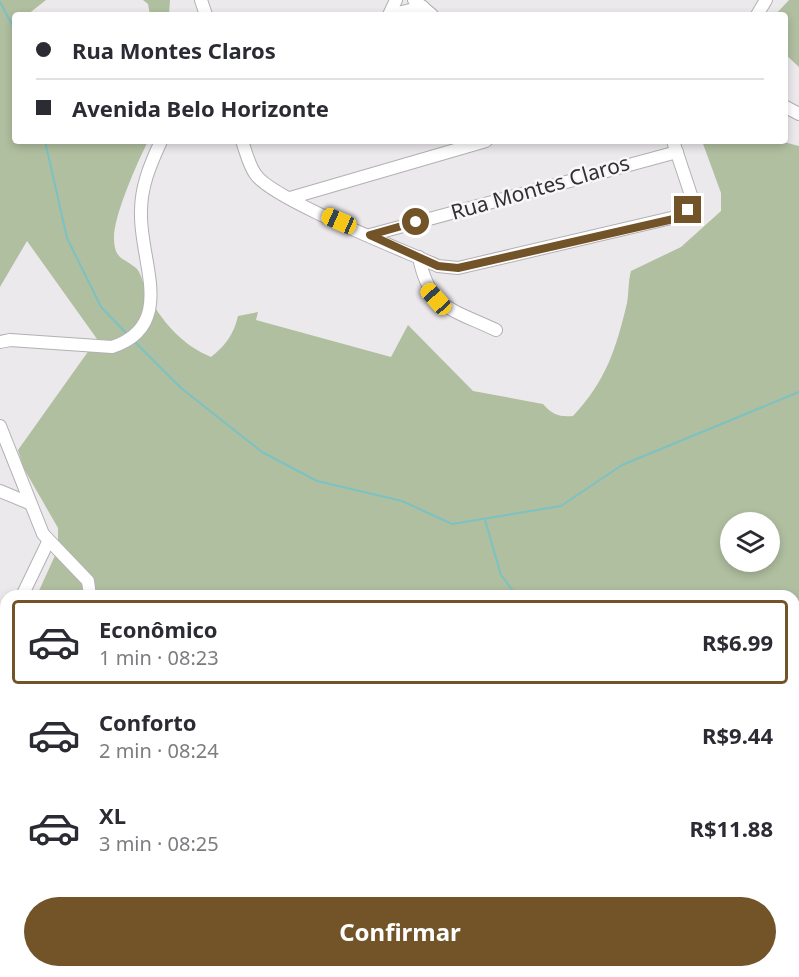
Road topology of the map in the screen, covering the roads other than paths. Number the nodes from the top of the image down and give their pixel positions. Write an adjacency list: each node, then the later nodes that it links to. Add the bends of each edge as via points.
1 (423, 8): 2 (street)
2 (404, 12)
3 (160, 144): 11 (street, via 142,195 141,229 150,312 141,331 112,347)
4 (243, 144): 7 (street, via 255,175)
5 (476, 144): 7 (street)
6 (675, 146): 8 (street, Rua Montes Claros); 9 (street, via 692,198 688,210 678,218 458,268 438,266)
7 (290, 198): 8 (street)
8 (370, 235): 9 (street)
9 (419, 257): 10 (street, via 423,279 436,299)
10 (496, 330)
11 (0, 342)
12 (0, 426): 14 (street)
13 (0, 491): 14 (street)
14 (29, 503): 15 (street)
15 (48, 542): 16 (street); 17 (street, via 88,581)
16 (25, 590)
17 (89, 590)

